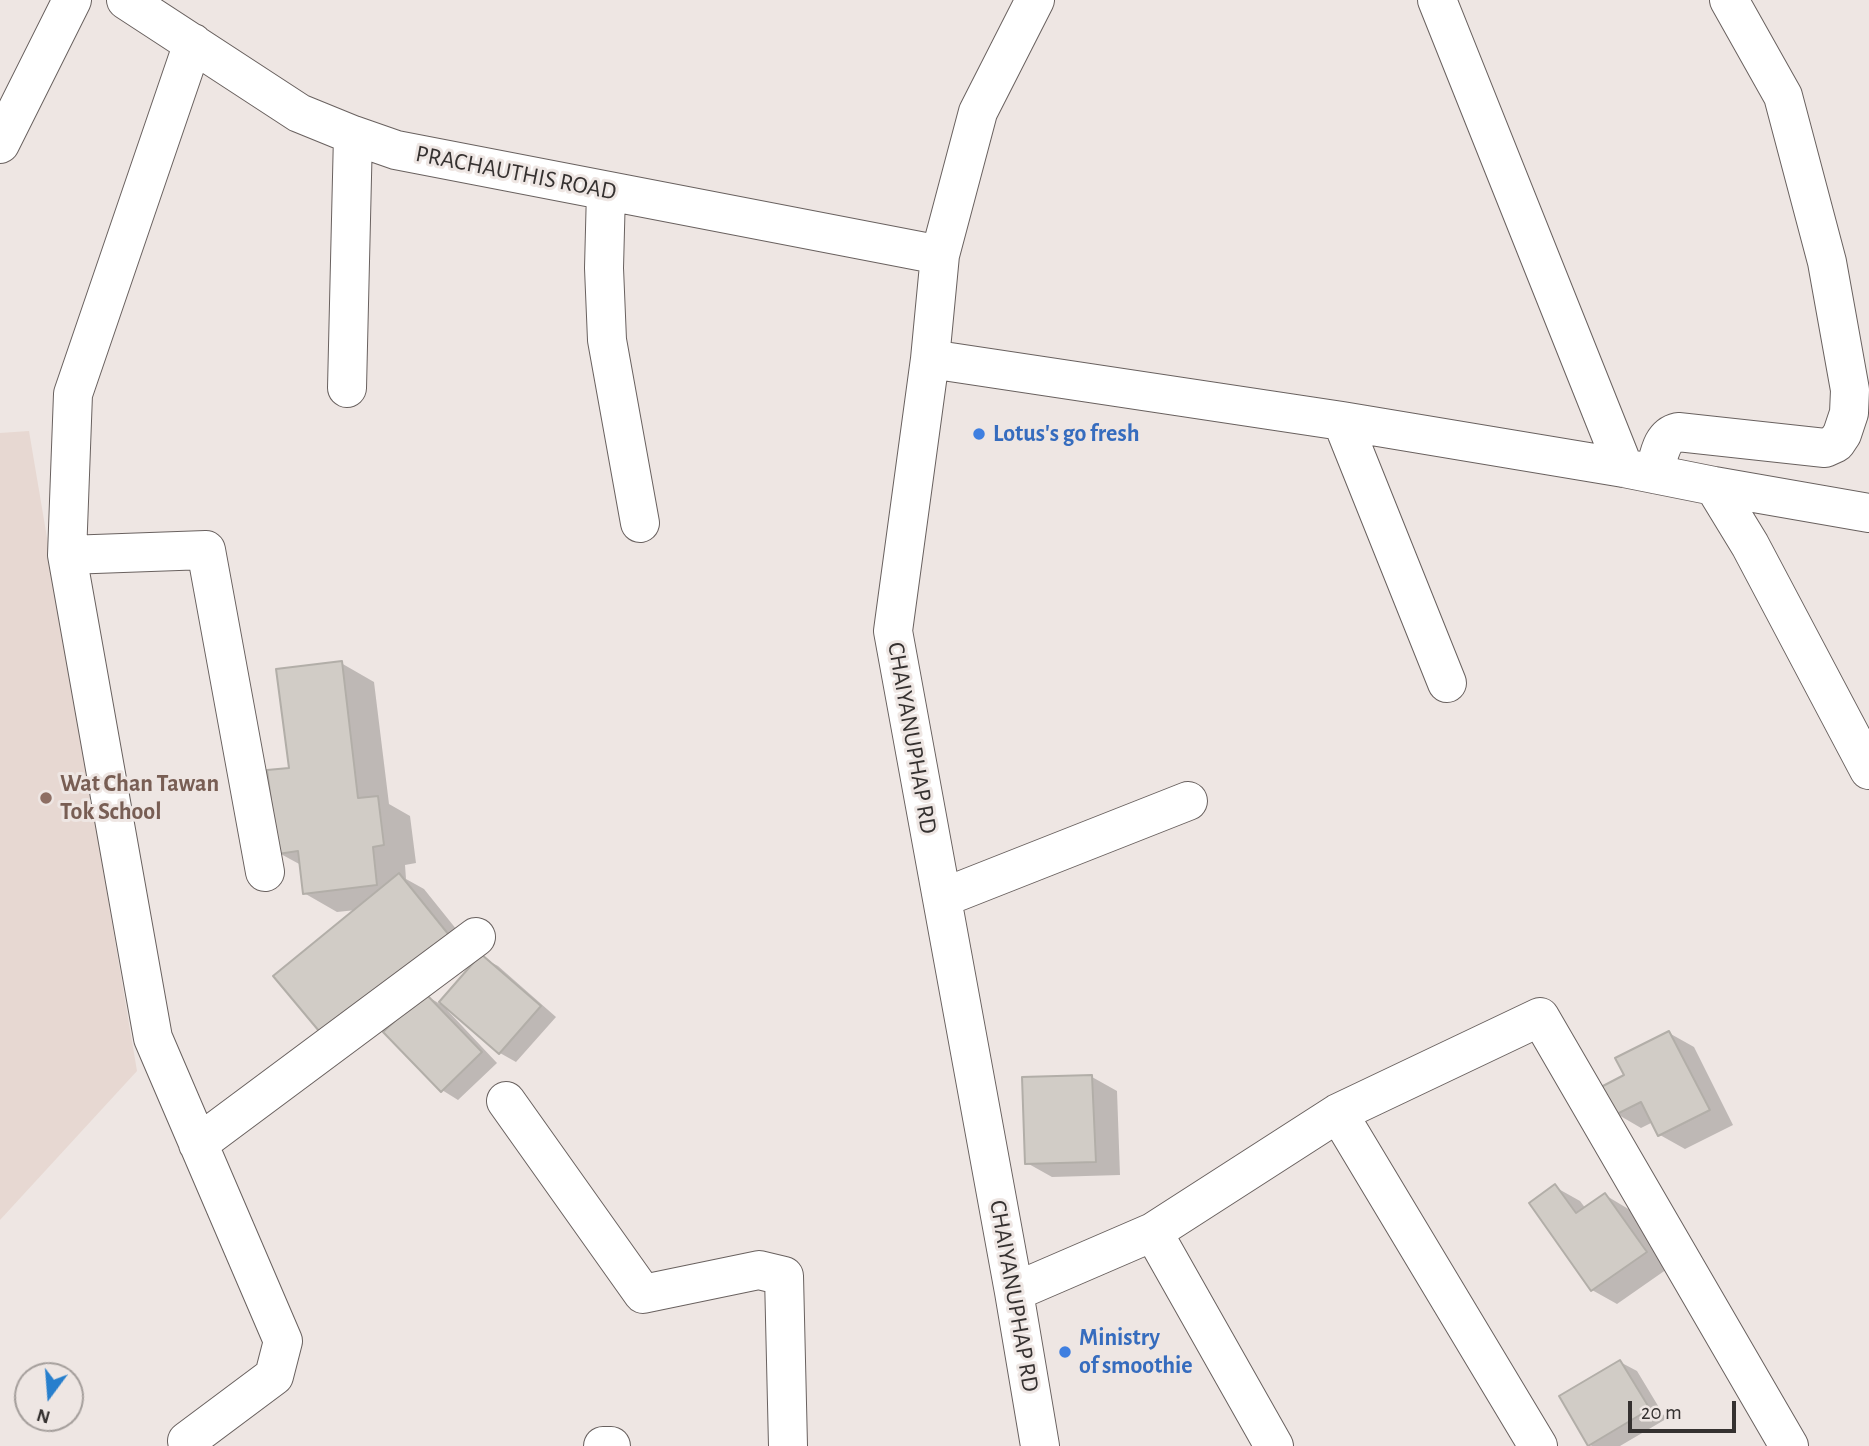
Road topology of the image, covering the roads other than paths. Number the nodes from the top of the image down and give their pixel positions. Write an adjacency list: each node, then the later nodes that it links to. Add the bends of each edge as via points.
1 (72, 0): 8 (street)
2 (126, 0): 6 (street, PRACHAUTHIS ROAD)
3 (1035, 0): 10 (street, CHAIYANUPHAP RD, via 978,112)
4 (1437, 0): 14 (street)
5 (1729, 0): 14 (street, via 1783,96 1827,262 1850,390 1849,413 1836,443 1825,448 1670,434)
6 (193, 43): 7 (street, PRACHAUTHIS ROAD, via 299,113); 18 (street, via 73,394)
7 (353, 135): 9 (street, PRACHAUTHIS ROAD, via 396,150); 12 (street)
8 (0, 144)
9 (606, 191): 10 (street, PRACHAUTHIS ROAD); 17 (street, via 607,340)
10 (940, 255): 11 (street, CHAIYANUPHAP RD)
11 (930, 359): 13 (street); 23 (street, CHAIYANUPHAP RD, via 893,631)
12 (348, 388)
13 (1342, 421): 14 (street); 19 (street)
14 (1639, 471): 15 (street)
15 (1714, 486): 16 (street); 20 (street)
16 (1869, 513)
17 (640, 523)
18 (67, 555): 22 (street, via 206,550); 27 (street, via 153,1038)
19 (1447, 683)
20 (1869, 770)
21 (1188, 801): 23 (street)
22 (265, 872)
23 (942, 898): 29 (street, CHAIYANUPHAP RD)
24 (476, 937): 27 (street)
25 (506, 1101): 33 (street, via 643,1294 759,1270 784,1276)
26 (1338, 1113): 28 (street); 36 (street); 37 (street, via 1540,1017)
27 (198, 1144): 30 (street, via 283,1341 274,1376 187,1441)
28 (1153, 1232): 29 (street); 35 (street)
29 (1014, 1292): 34 (street, CHAIYANUPHAP RD)
30 (190, 1446)
31 (603, 1446): 32 (street)
32 (611, 1446)
33 (788, 1446)
34 (1040, 1446)
35 (1274, 1446)
36 (1538, 1446)
37 (1789, 1446)

